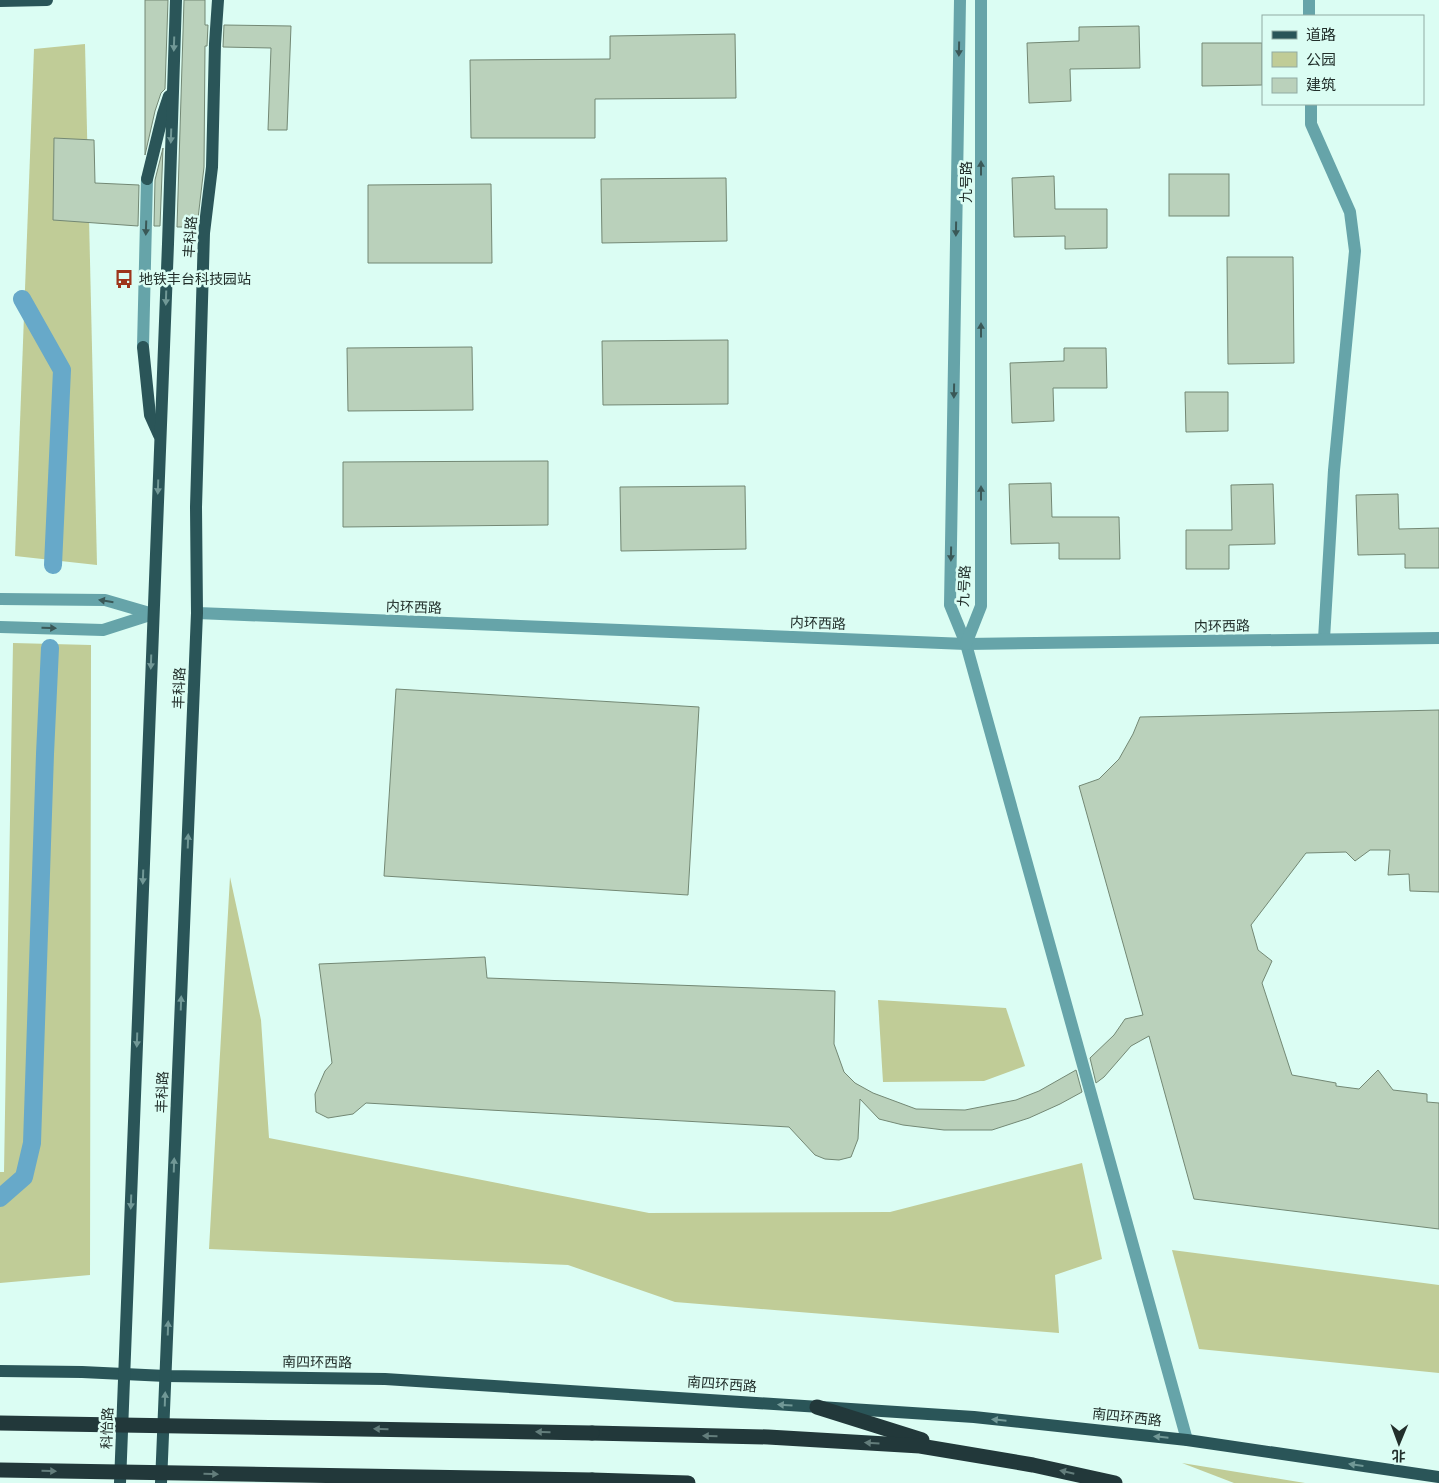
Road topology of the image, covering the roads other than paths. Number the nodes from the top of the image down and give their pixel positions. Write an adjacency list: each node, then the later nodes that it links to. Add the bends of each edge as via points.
1 (47, 0): 7 (main road)
2 (176, 0): 9 (main road, 丰科路, one-way to 9)
3 (218, 0): 15 (main road, 丰科路, via 212,167 204,233 196,507)
4 (960, 0): 20 (street, 九号路, one-way to 20, via 950,605)
5 (981, 0): 20 (street, 九号路, one-way to 5, via 981,606)
6 (1309, 0): 8 (street)
7 (0, 2)
8 (1309, 15)
9 (173, 87): 11 (main road); 13 (main road, 丰科路, one-way to 13)
10 (1311, 105): 19 (street, via 1311,124 1350,212 1355,250 1334,470)
11 (147, 179): 12 (street, one-way to 12)
12 (142, 347): 13 (main road, via 150,415)
13 (160, 438): 16 (main road, 丰科路, one-way to 16)
14 (0, 599): 16 (street, one-way to 14, via 105,600)
15 (197, 613): 20 (street, 内环西路); 23 (main road, 丰科路, one-way to 15)
16 (153, 614): 17 (street, one-way to 16, via 103,630); 22 (main road, 丰科路, one-way to 22)
17 (0, 627)
18 (1439, 638): 19 (street, 内环西路)
19 (1324, 640): 20 (street, 内环西路)
20 (966, 644): 26 (street)
21 (0, 1371): 22 (main road, 南四环西路)
22 (124, 1374): 23 (main road, 南四环西路); 30 (main road, 科怡路)
23 (166, 1376): 24 (main road, 南四环西路, one-way to 23, via 385,1379); 31 (main road, one-way to 23)
24 (817, 1407): 26 (main road, 南四环西路, one-way to 24, via 974,1417); 27 (highway)
25 (0, 1422): 27 (highway, one-way to 25, bridge, via 920,1446 768,1437)
26 (1186, 1440): 29 (main road, 南四环西路, one-way to 26)
27 (959, 1452): 33 (highway, one-way to 27)
28 (0, 1470): 32 (highway, one-way to 32, bridge)
29 (1439, 1477)
30 (120, 1483)
31 (161, 1483)
32 (688, 1483)
33 (1115, 1483)

